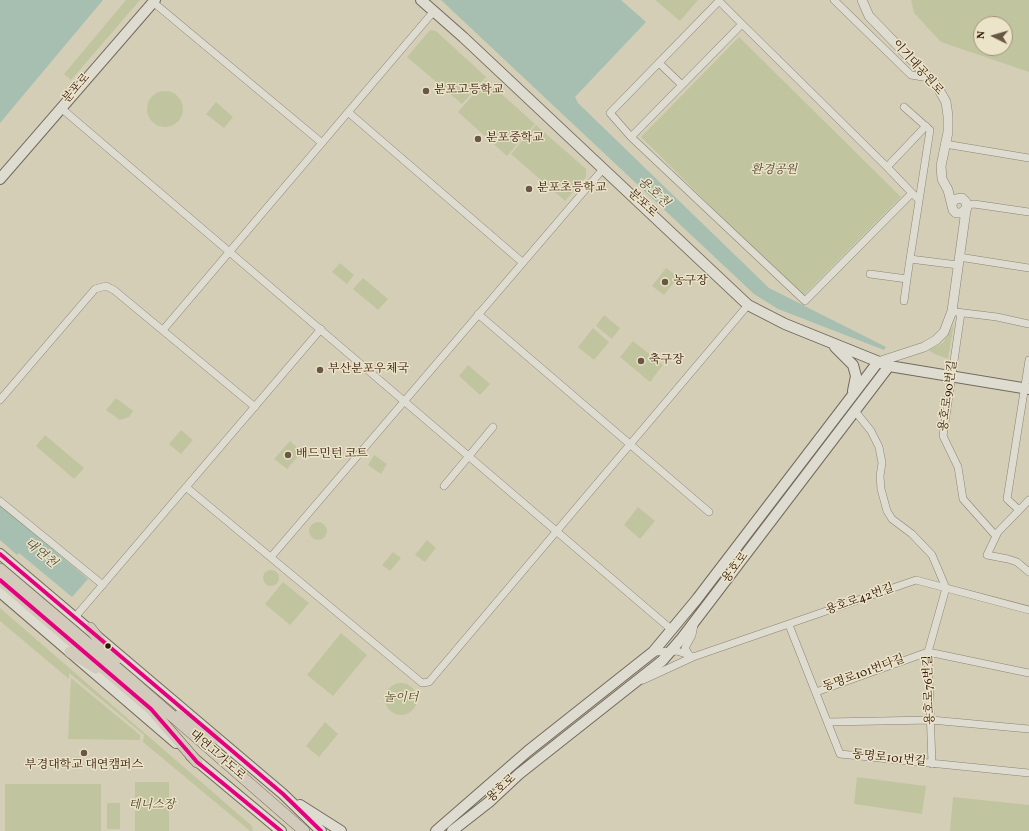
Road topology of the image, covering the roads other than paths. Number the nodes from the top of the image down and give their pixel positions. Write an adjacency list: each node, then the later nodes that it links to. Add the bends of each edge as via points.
1 (421, 0): 5 (main road, 분포로)
2 (834, 0): 8 (street, via 911,75)
3 (862, 0): 8 (street, 이기대공원로, via 869,16)
4 (154, 1): 11 (main road, 분포로); 15 (street)
5 (434, 11): 12 (street); 19 (main road, 분포로)
6 (742, 24): 7 (street, via 719,1); 9 (street); 18 (street)
7 (659, 63): 9 (street); 14 (street, via 610,113)
8 (929, 78): 16 (street, 이기대공원로, via 946,102 948,116)
9 (682, 85): 14 (street)
10 (904, 107): 13 (street)
11 (61, 108): 20 (main road, 분포로); 26 (street)
12 (348, 112): 15 (street); 29 (street)
13 (926, 126): 18 (street); 22 (street, via 930,130)
14 (632, 137): 21 (street, via 805,301)
15 (322, 143): 26 (street)
16 (945, 144): 17 (street); 23 (street, 이기대공원로, via 941,166 942,180)
17 (1029, 158)
18 (887, 167): 21 (street)
19 (603, 169): 29 (street); 34 (main road, 분포로)
20 (0, 179)
21 (912, 193): 22 (street)
22 (919, 200): 27 (street)
23 (956, 200): 24 (street, 이기대공원로, via 964,200); 24 (street, via 952,208)
24 (963, 209): 25 (street, via 974,204); 28 (street)
25 (1029, 212)
26 (230, 251): 38 (street); 39 (street)
27 (910, 259): 28 (street); 32 (street)
28 (959, 261): 30 (street); 35 (street)
29 (522, 262): 36 (street)
30 (1029, 268)
31 (870, 274): 32 (street)
32 (907, 279): 33 (street)
33 (904, 301)
34 (748, 305): 40 (main road, 분포로); 55 (street)
35 (956, 312): 37 (street); 41 (street, via 936,340); 45 (street, 용호로90번길)
36 (478, 314): 49 (street); 55 (street)
37 (1029, 324)
38 (321, 329): 49 (street); 51 (street)
39 (163, 330): 48 (street, via 110,287 100,286); 51 (street)
40 (833, 344): 43 (main road, 분포로); 47 (main road, via 853,365 856,376)
41 (907, 352): 43 (street); 44 (street)
42 (1029, 360): 46 (street)
43 (878, 362): 44 (main road, 분포로); 47 (main road, 용호로)
44 (889, 366): 45 (main road); 52 (main road, 용호로)
45 (952, 376): 46 (main road); 64 (street, 용호로90번길, via 942,436 958,467 963,499)
46 (1026, 389): 61 (street, via 1006,499)
47 (852, 394): 50 (main road, 용호로)
48 (0, 400)
49 (404, 400): 56 (street); 66 (street)
50 (846, 402): 54 (main road, via 849,406); 78 (main road, 용호로)
51 (255, 406): 58 (street)
52 (855, 411): 54 (main road, 용호로); 71 (street, via 871,431 879,447 882,463 881,489 886,511 932,555)
53 (493, 427): 56 (street)
54 (839, 432): 75 (main road, 용호로)
55 (629, 445): 62 (street); 63 (street)
56 (469, 456): 57 (street); 63 (street)
57 (444, 486)
58 (186, 487): 66 (street); 70 (street)
59 (1029, 500): 61 (street)
60 (0, 501): 70 (street)
61 (1019, 510): 64 (street)
62 (709, 512)
63 (557, 530): 66 (street, via 429,682 422,683); 78 (street)
64 (995, 535): 68 (street, via 987,555 1013,560)
65 (0, 554): 74 (main road)
66 (271, 557)
67 (0, 569): 87 (highway)
68 (1029, 572)
69 (0, 580): 87 (highway)
70 (103, 585): 74 (street)
71 (946, 588): 73 (street, 용호로42번길); 76 (street, 용호로42번길, via 916,580); 82 (street, 용호로76번길)
72 (0, 592): 79 (main road)
73 (1029, 610)
74 (76, 616): 77 (main road)
75 (694, 623): 81 (main road, 용호로); 83 (street, via 692,635 685,648)
76 (789, 625): 83 (street, 용호로42번길); 88 (street, 동명로101번길)
77 (90, 628): 87 (highway); 94 (main road)
78 (672, 630): 80 (main road, 용호로)
79 (70, 652): 87 (highway); 97 (main road)
80 (653, 652): 81 (street, 용호로42번길); 92 (main road, 용호로)
81 (671, 652): 83 (street, 용호로42번길, via 677,651); 84 (street, via 677,656); 86 (main road, 용호로)
82 (928, 652): 85 (street); 88 (street, 동명로101번다길); 90 (street, 용호로76번길)
83 (691, 656): 84 (street, 용호로42번길)
84 (671, 668): 86 (street, 용호로42번길)
85 (1029, 673)
86 (635, 682): 95 (main road, 용호로)
87 (129, 683): 89 (highway)
88 (816, 692): 91 (street, 동명로101번길)
89 (154, 706): 94 (highway); 97 (highway); 97 (highway, 대연고가도로)
90 (931, 720): 91 (street); 93 (street); 98 (street, 용호로76번길)
91 (828, 722): 98 (street, 동명로101번길, via 840,754)
92 (562, 724): 95 (main road, via 567,723 570,727); 96 (main road, 용호로)
93 (1029, 729)
94 (216, 738): 101 (main road)
95 (556, 745): 100 (main road, 용호로)
96 (528, 751): 100 (main road, via 511,772 513,776); 107 (main road, 용호로)
97 (203, 755): 102 (main road); 103 (highway, 대연고가도로); 104 (highway, 대연고가도로)
98 (932, 764): 99 (street, 동명로101번길)
99 (1029, 773)
100 (519, 774): 108 (main road, 용호로)
101 (283, 794): 105 (main road); 106 (main road)
102 (280, 831)
103 (293, 831)
104 (304, 831)
105 (321, 831)
106 (341, 831)
107 (436, 831)
108 (452, 831)

